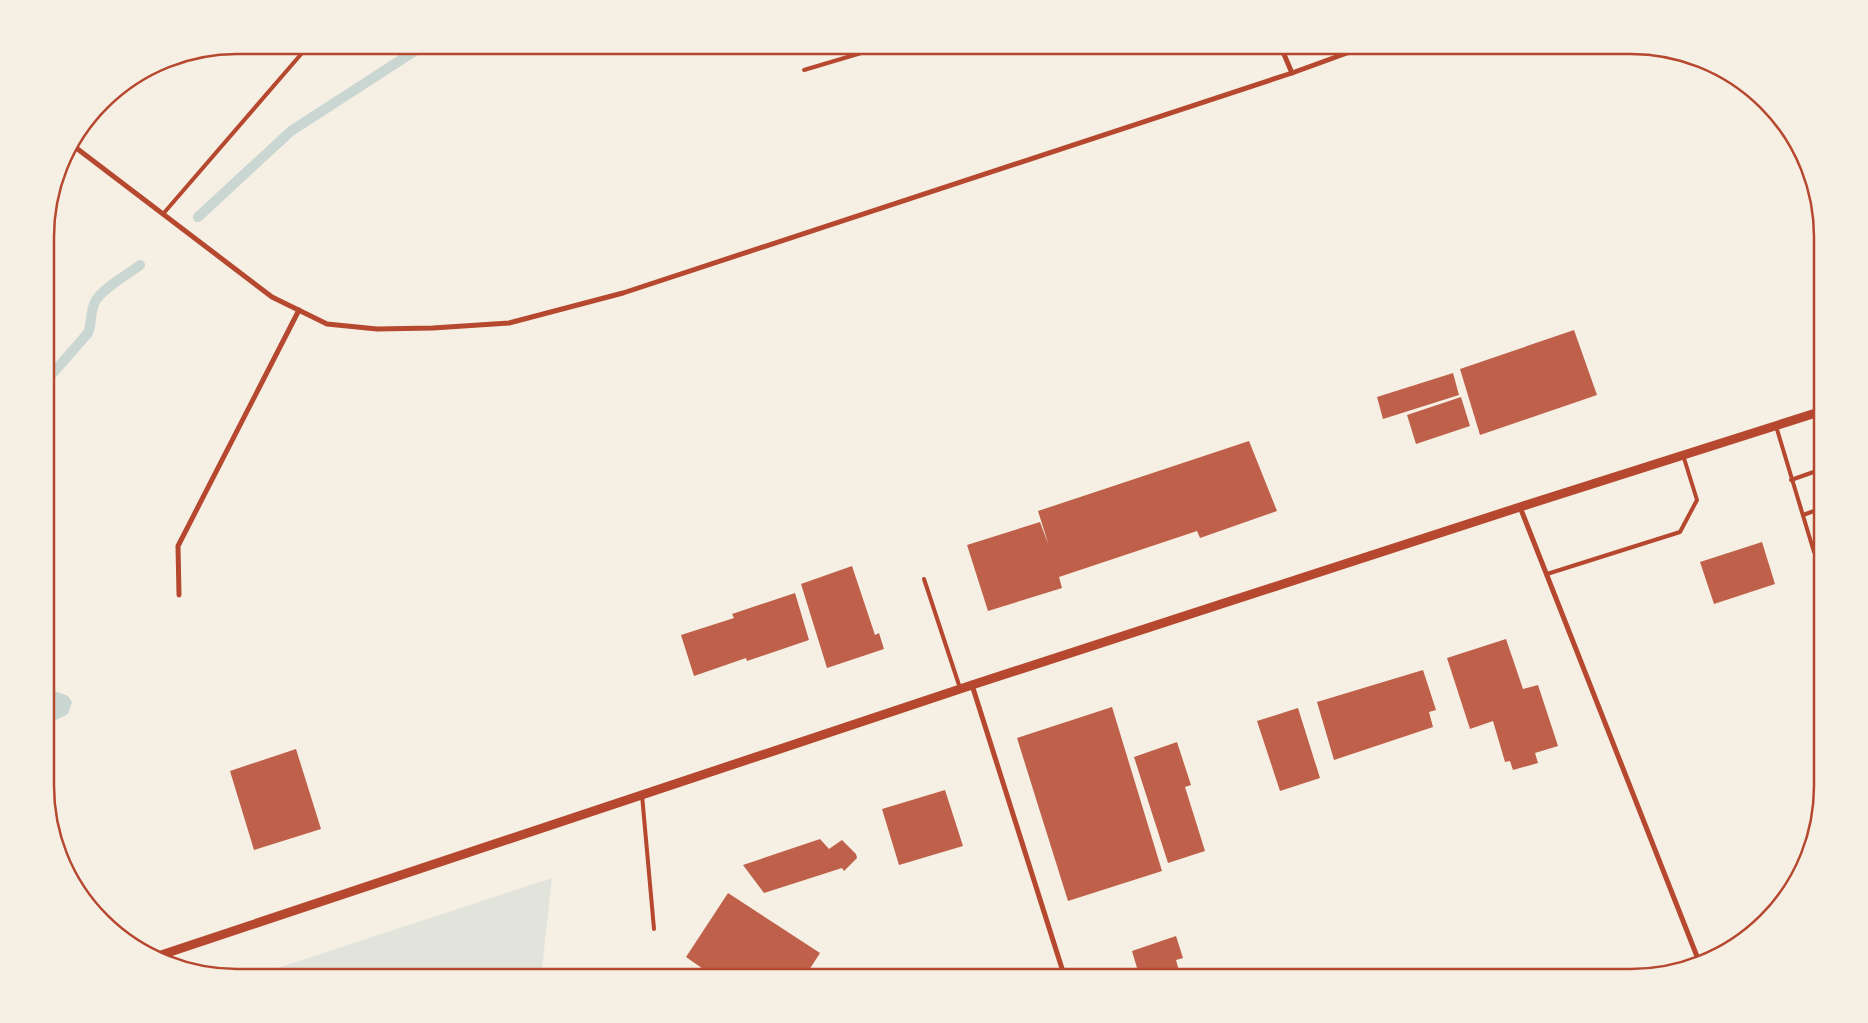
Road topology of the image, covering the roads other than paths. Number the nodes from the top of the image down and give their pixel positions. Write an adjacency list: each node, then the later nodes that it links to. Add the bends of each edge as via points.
1 (301, 54): 8 (lane)
2 (858, 54): 5 (lane)
3 (1284, 54): 6 (street)
4 (1344, 54): 6 (street)
5 (804, 70)
6 (1292, 73): 9 (street, via 623,293 509,323 377,329 327,324)
7 (76, 149): 8 (street)
8 (163, 214): 9 (street, via 272,297)
9 (299, 310): 21 (street, via 178,546)
10 (1814, 414): 11 (street)
11 (1776, 426): 12 (street); 14 (lane)
12 (1683, 455): 15 (street); 19 (lane, via 1696,500 1680,532)
13 (1814, 472): 14 (lane)
14 (1791, 480): 17 (lane)
15 (1520, 507): 19 (street); 22 (street)
16 (1814, 511): 17 (lane)
17 (1803, 515): 18 (lane)
18 (1814, 552)
19 (1547, 574): 27 (street)
20 (924, 579): 23 (lane)
21 (179, 595)
22 (972, 685): 23 (street); 28 (street)
23 (960, 689): 24 (street)
24 (642, 795): 25 (lane); 26 (street)
25 (654, 929)
26 (164, 954)
27 (1697, 957)
28 (1062, 969)

